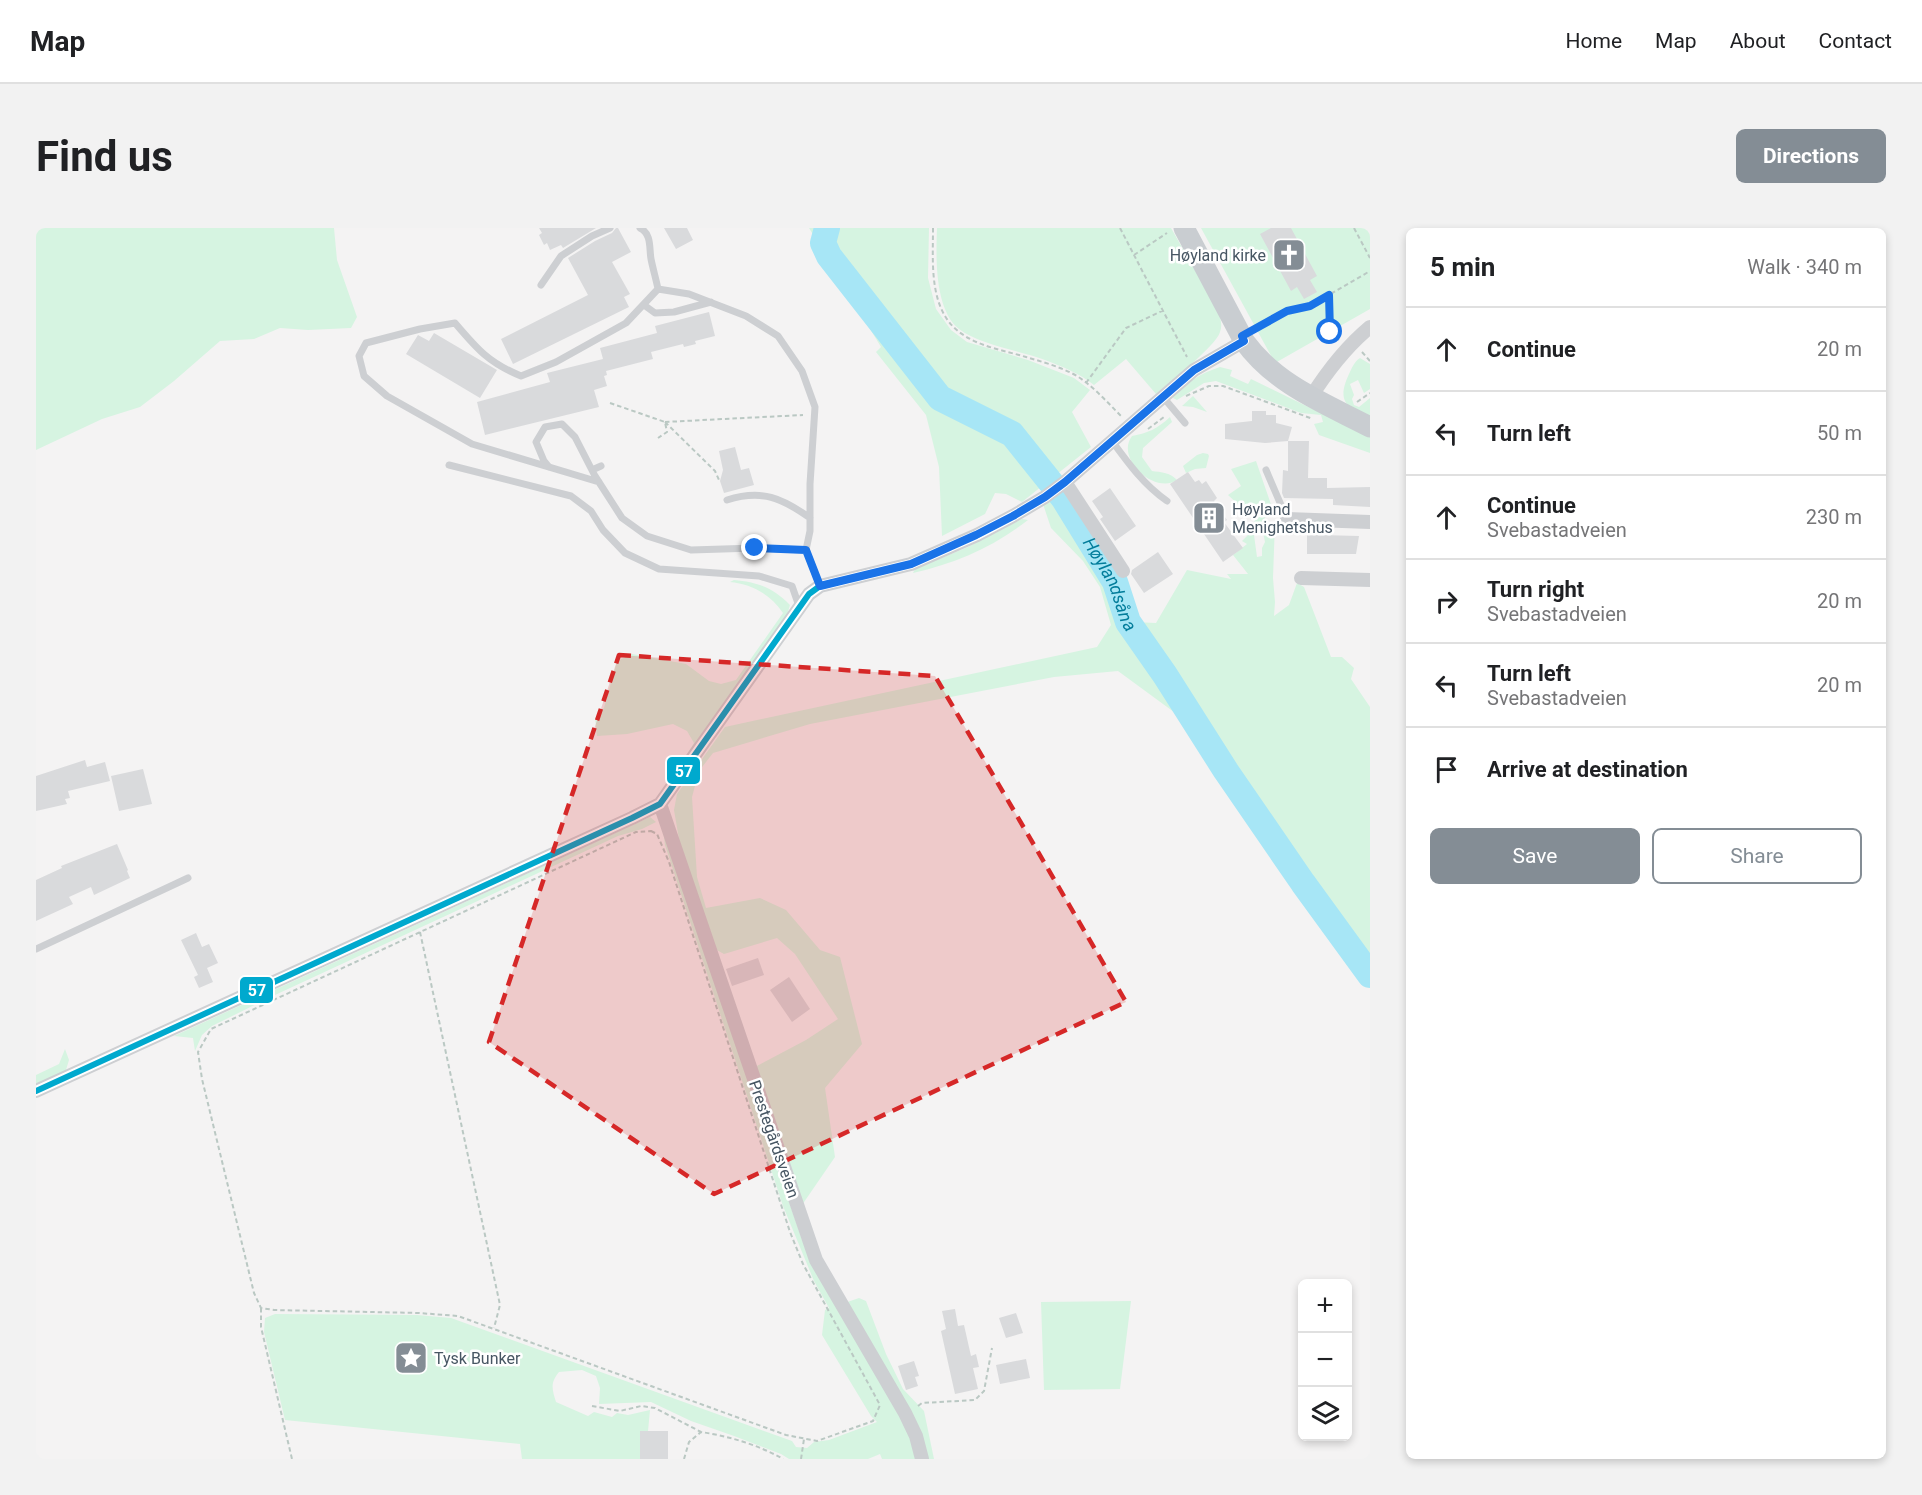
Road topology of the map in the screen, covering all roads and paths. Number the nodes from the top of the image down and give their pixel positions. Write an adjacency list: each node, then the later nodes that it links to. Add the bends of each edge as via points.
1 (610, 228): 10 (lane, via 561,256)
2 (933, 228): 20 (path, via 935,288 949,323 967,338 1050,364)
3 (1120, 228): 7 (path)
4 (1354, 228): 8 (path)
5 (643, 229): 11 (lane, via 650,243)
6 (1176, 230): 7 (path); 17 (main road)
7 (1134, 255): 15 (path)
8 (1370, 258)
9 (1370, 271): 12 (path)
10 (541, 285)
11 (658, 289): 13 (lane); 14 (lane)
12 (1329, 295): 17 (path, via 1310,306 1287,311); 18 (path, via 1330,332)
13 (711, 302): 14 (lane, via 655,314); 27 (lane, via 746,316 778,336 802,371)
14 (644, 305): 38 (lane, via 626,323 556,362 521,376 499,366 476,348 455,323 366,344 359,356 364,376 387,396 472,444)
15 (1164, 310): 19 (path); 20 (path, via 1126,328)
16 (1370, 327): 18 (street)
17 (1243, 339): 19 (street); 23 (main road, via 1269,370)
18 (1347, 347): 23 (street)
19 (1194, 370): 22 (street)
20 (1086, 383): 29 (path)
21 (1370, 393): 25 (path)
22 (1163, 397): 26 (lane); 35 (street)
23 (1311, 397): 32 (main road)
24 (610, 403): 30 (path)
25 (1355, 403)
26 (1173, 409): 28 (path, via 1186,396 1215,385 1305,417); 31 (lane); 33 (path, via 1149,429)
27 (815, 414): 30 (path); 46 (lane)
28 (1320, 418)
29 (1124, 419)
30 (665, 422): 34 (path, via 667,432); 41 (path, via 715,471)
31 (1185, 423)
32 (1370, 427)
33 (1140, 430)
34 (658, 438)
35 (1112, 441): 43 (street); 45 (lane, via 1130,466)
36 (449, 465): 54 (lane, via 571,496 591,511 625,553 659,569 759,576 792,586)
37 (601, 466): 39 (lane)
38 (549, 468): 39 (lane, via 536,442 545,427 562,424 575,437); 42 (lane)
39 (592, 470): 42 (lane)
40 (1266, 470): 47 (lane)
41 (719, 480)
42 (599, 482): 49 (lane, via 622,518 647,536 691,550)
43 (1063, 483): 50 (street); 53 (street, via 976,535 911,564)
44 (727, 500): 46 (lane, via 768,495 791,504)
45 (1167, 501)
46 (810, 518): 49 (lane)
47 (1287, 519): 48 (street)
48 (1370, 522)
49 (806, 550): 53 (lane)
50 (1123, 572)
51 (1301, 578): 52 (street)
52 (1370, 580)
53 (820, 586): 54 (street)
54 (799, 606): 55 (street)
55 (660, 804): 59 (street); 64 (street, Prestegårdsveien, via 816,1260)
56 (188, 878): 58 (lane)
57 (420, 932): 60 (path, via 211,1029 198,1053 254,1293); 61 (path, via 500,1305); 66 (path, via 636,832 657,834 790,1232 803,1264 880,1405 873,1421 817,1441)
58 (36, 949)
59 (36, 1091)
60 (261, 1308): 61 (path, via 458,1316); 67 (path, via 261,1327)
61 (494, 1329): 66 (path)
62 (992, 1348): 64 (path, via 984,1392 975,1400 922,1403)
63 (592, 1406): 65 (path, via 620,1411 641,1406 654,1408)
64 (905, 1413): 71 (street, Prestegårdsveien)
65 (700, 1432): 68 (path, via 689,1443); 69 (path, via 718,1434)
66 (804, 1439): 70 (path)
67 (292, 1459)
68 (684, 1459)
69 (783, 1459)
70 (801, 1459)
71 (922, 1459)

